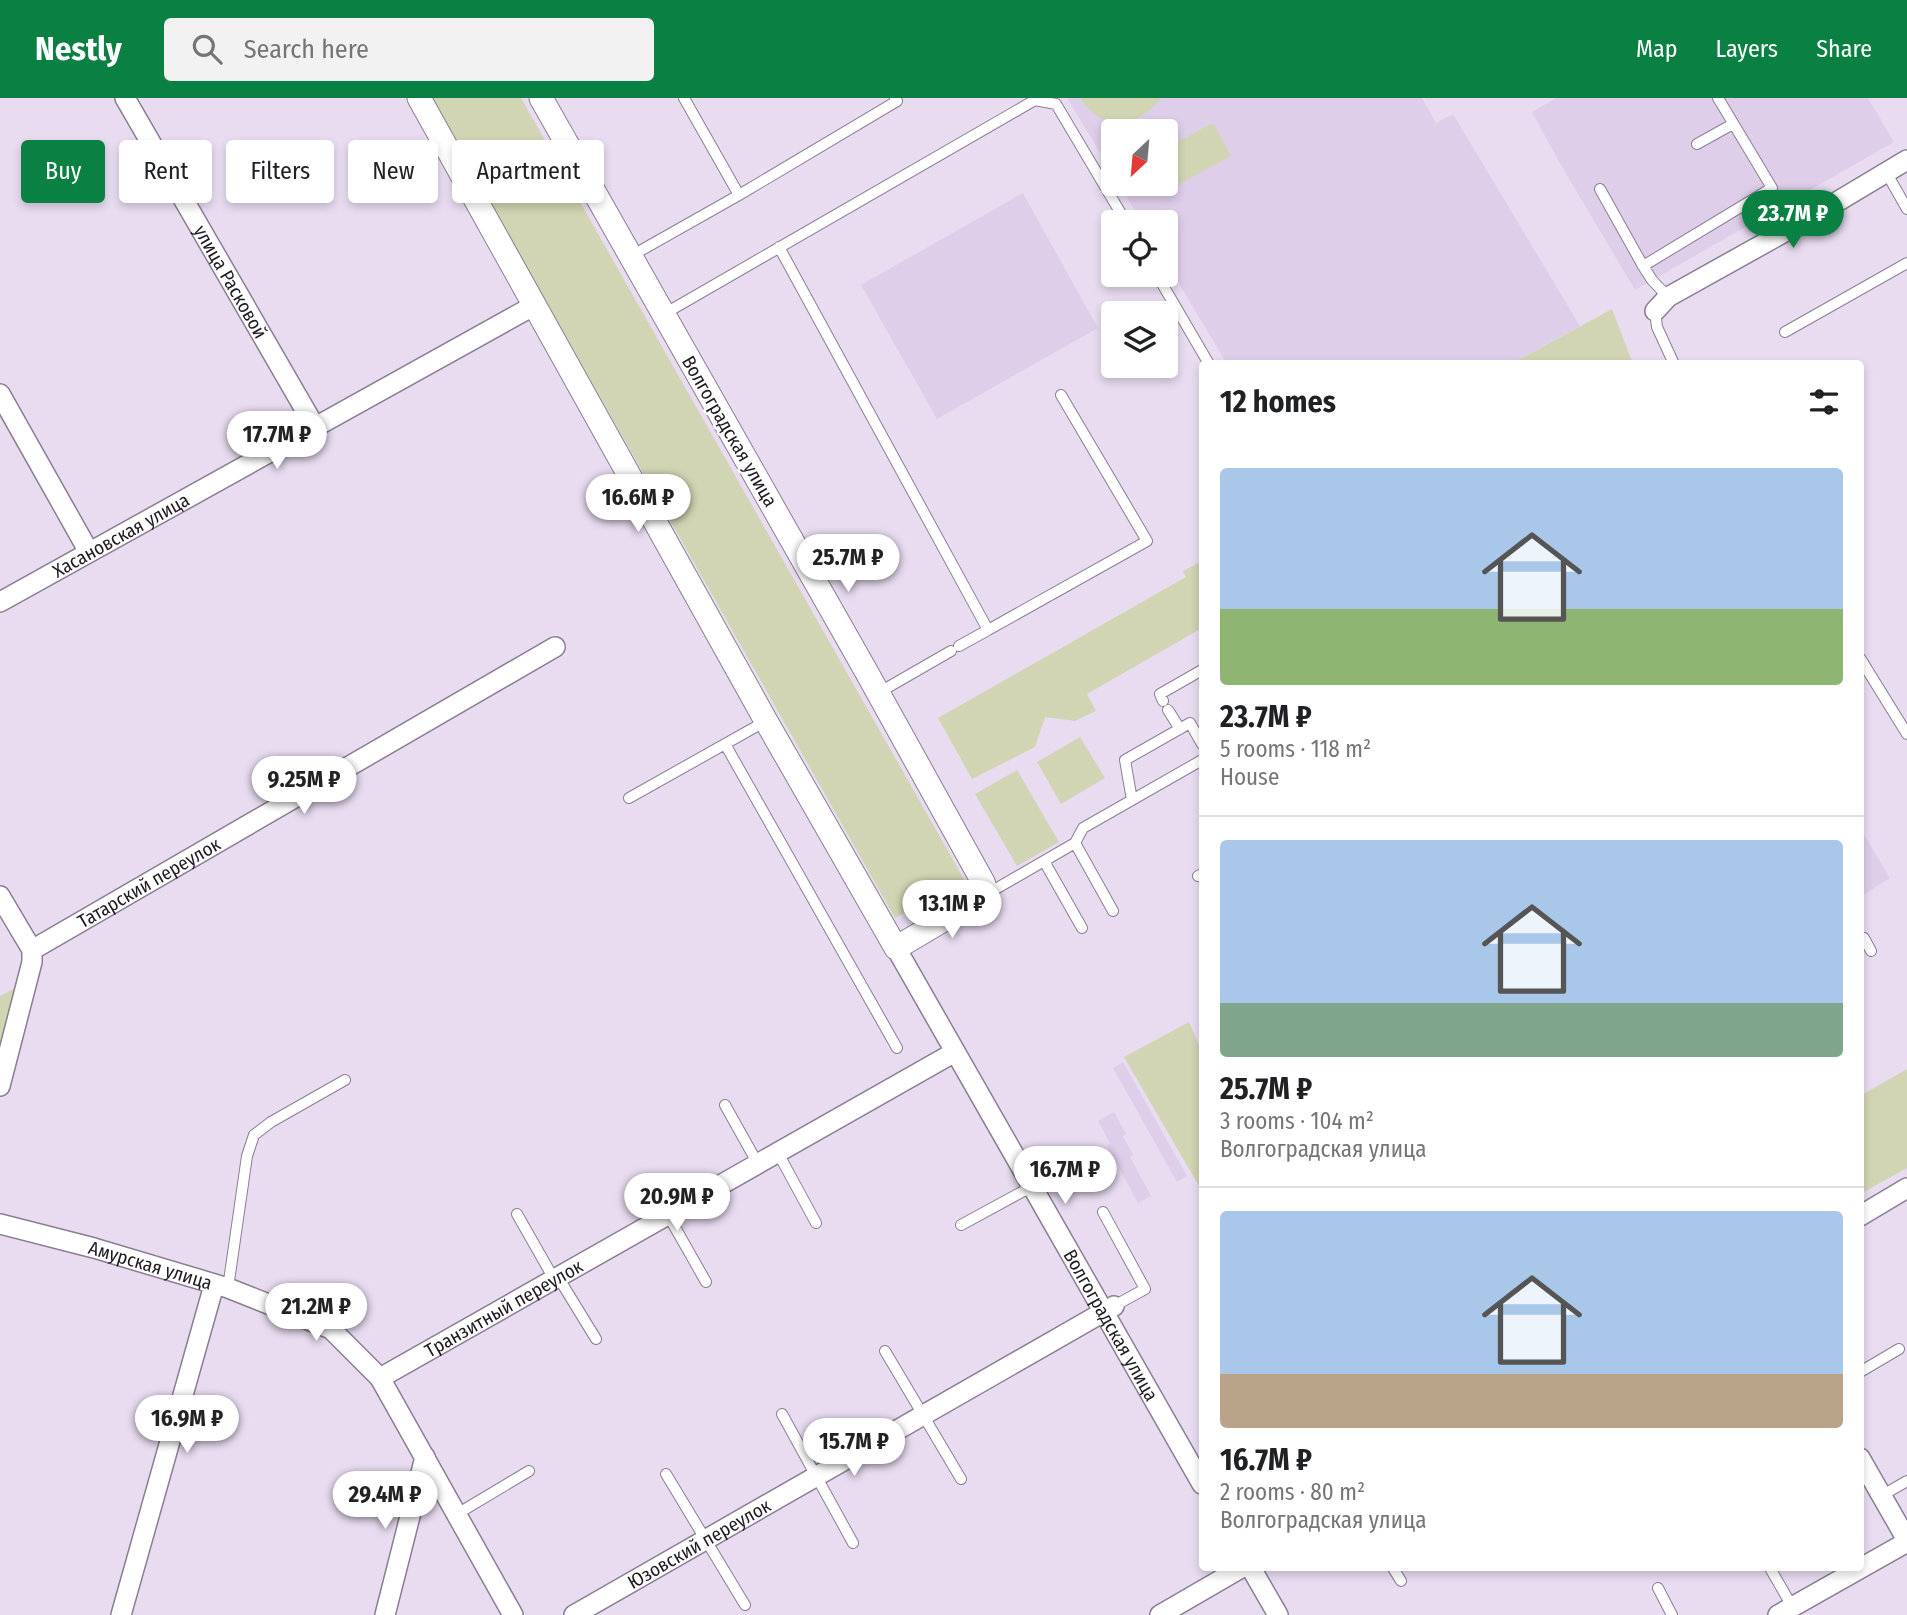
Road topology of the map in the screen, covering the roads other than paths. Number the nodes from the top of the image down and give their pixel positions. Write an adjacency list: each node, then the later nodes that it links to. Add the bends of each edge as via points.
1 (125, 98): 28 (street, улица Расковой)
2 (419, 98): 21 (street, Волгоградская улица)
3 (541, 98): 16 (street, Волгоградская улица)
4 (684, 98): 12 (lane)
5 (895, 98): 12 (lane, via 897,101)
6 (1718, 98): 7 (lane)
7 (1733, 124): 8 (lane); 18 (lane, via 1773,188)
8 (1697, 144)
9 (1907, 160): 10 (street)
10 (1886, 172): 13 (lane); 20 (street)
11 (1600, 189): 18 (lane)
12 (739, 195): 16 (lane)
13 (1907, 209)
14 (1119, 210): 15 (lane, via 1056,104 1035,100)
15 (779, 247): 22 (lane); 31 (lane)
16 (631, 256): 22 (street, Волгоградская улица)
17 (1907, 262): 23 (lane)
18 (1643, 266): 20 (lane)
19 (1164, 287): 24 (lane)
20 (1662, 304): 25 (lane, via 1657,327)
21 (535, 305): 28 (street, Хасановская улица); 36 (street, Волгоградская улица)
22 (664, 314): 35 (street, Волгоградская улица)
23 (1785, 332)
24 (1207, 360)
25 (1672, 360)
26 (0, 394): 29 (street)
27 (1061, 396): 31 (lane, via 1147,541)
28 (315, 427): 29 (street, Хасановская улица)
29 (89, 552): 30 (street, Хасановская улица)
30 (0, 601)
31 (988, 629): 35 (lane)
32 (555, 647): 52 (street, Татарский переулок)
33 (1864, 664): 38 (lane)
34 (1199, 672): 37 (lane, via 1160,694)
35 (878, 692): 46 (street, Волгоградская улица)
36 (766, 721): 40 (lane); 51 (street, Волгоградская улица)
37 (1180, 729): 39 (lane, via 1190,723); 43 (lane, via 1125,760)
38 (1907, 734)
39 (1199, 739)
40 (725, 744): 42 (lane); 54 (lane)
41 (1199, 762): 43 (lane)
42 (629, 798)
43 (1132, 800): 44 (lane, via 1083,828)
44 (1074, 843): 45 (lane); 48 (lane)
45 (1044, 860): 46 (lane); 49 (lane)
46 (987, 894): 51 (street)
47 (0, 896): 52 (street)
48 (1113, 911)
49 (1082, 928)
50 (1864, 938): 53 (lane)
51 (896, 948): 55 (street, Волгоградская улица)
52 (32, 950): 57 (street)
53 (1871, 951)
54 (897, 1048)
55 (955, 1052): 59 (street, Транзитный переулок); 61 (street, Волгоградская улица)
56 (345, 1080): 72 (lane, via 254,1135)
57 (0, 1086)
58 (725, 1105): 60 (lane)
59 (778, 1153): 60 (street, Транзитный переулок); 67 (lane)
60 (758, 1164): 66 (street, Транзитный переулок)
61 (1031, 1187): 69 (lane); 73 (street, Волгоградская улица)
62 (1907, 1188): 65 (street)
63 (1103, 1212): 73 (lane, via 1145,1289)
64 (517, 1214): 70 (lane)
65 (1864, 1214)
66 (668, 1215): 70 (street, Транзитный переулок); 71 (lane)
67 (816, 1223)
68 (0, 1224): 72 (street, Амурская улица)
69 (961, 1226)
70 (556, 1278): 74 (lane); 78 (street, Транзитный переулок)
71 (706, 1283)
72 (221, 1286): 78 (street, Амурская улица, via 331,1329); 104 (street)
73 (1108, 1310): 80 (street, Юзовский переулок); 86 (street, Волгоградская улица)
74 (596, 1339)
75 (1899, 1349): 77 (lane)
76 (885, 1351): 80 (lane)
77 (1864, 1370)
78 (380, 1378): 81 (street, Амурская улица)
79 (782, 1414): 85 (lane)
80 (923, 1415): 85 (street, Юзовский переулок); 87 (lane)
81 (425, 1457): 90 (street, Амурская улица); 105 (street)
82 (1864, 1465): 89 (street)
83 (529, 1471): 90 (lane)
84 (666, 1474): 91 (lane)
85 (816, 1476): 91 (street, Юзовский переулок); 93 (lane)
86 (1199, 1478)
87 (961, 1479)
88 (1907, 1481): 89 (lane)
89 (1881, 1496): 92 (street)
90 (457, 1514): 106 (street, Амурская улица)
91 (705, 1540): 102 (lane); 107 (street, Юзовский переулок)
92 (1907, 1541): 94 (street)
93 (853, 1543)
94 (1864, 1567)
95 (1236, 1571): 108 (street)
96 (1253, 1571): 109 (street)
97 (1395, 1571): 100 (lane)
98 (1771, 1571): 103 (lane)
99 (1857, 1571): 103 (street)
100 (1401, 1581)
101 (1657, 1588): 110 (lane)
102 (745, 1605)
103 (1789, 1612)
104 (121, 1615)
105 (385, 1615)
106 (513, 1615)
107 (574, 1615)
108 (1160, 1615)
109 (1278, 1615)
110 (1672, 1615)

